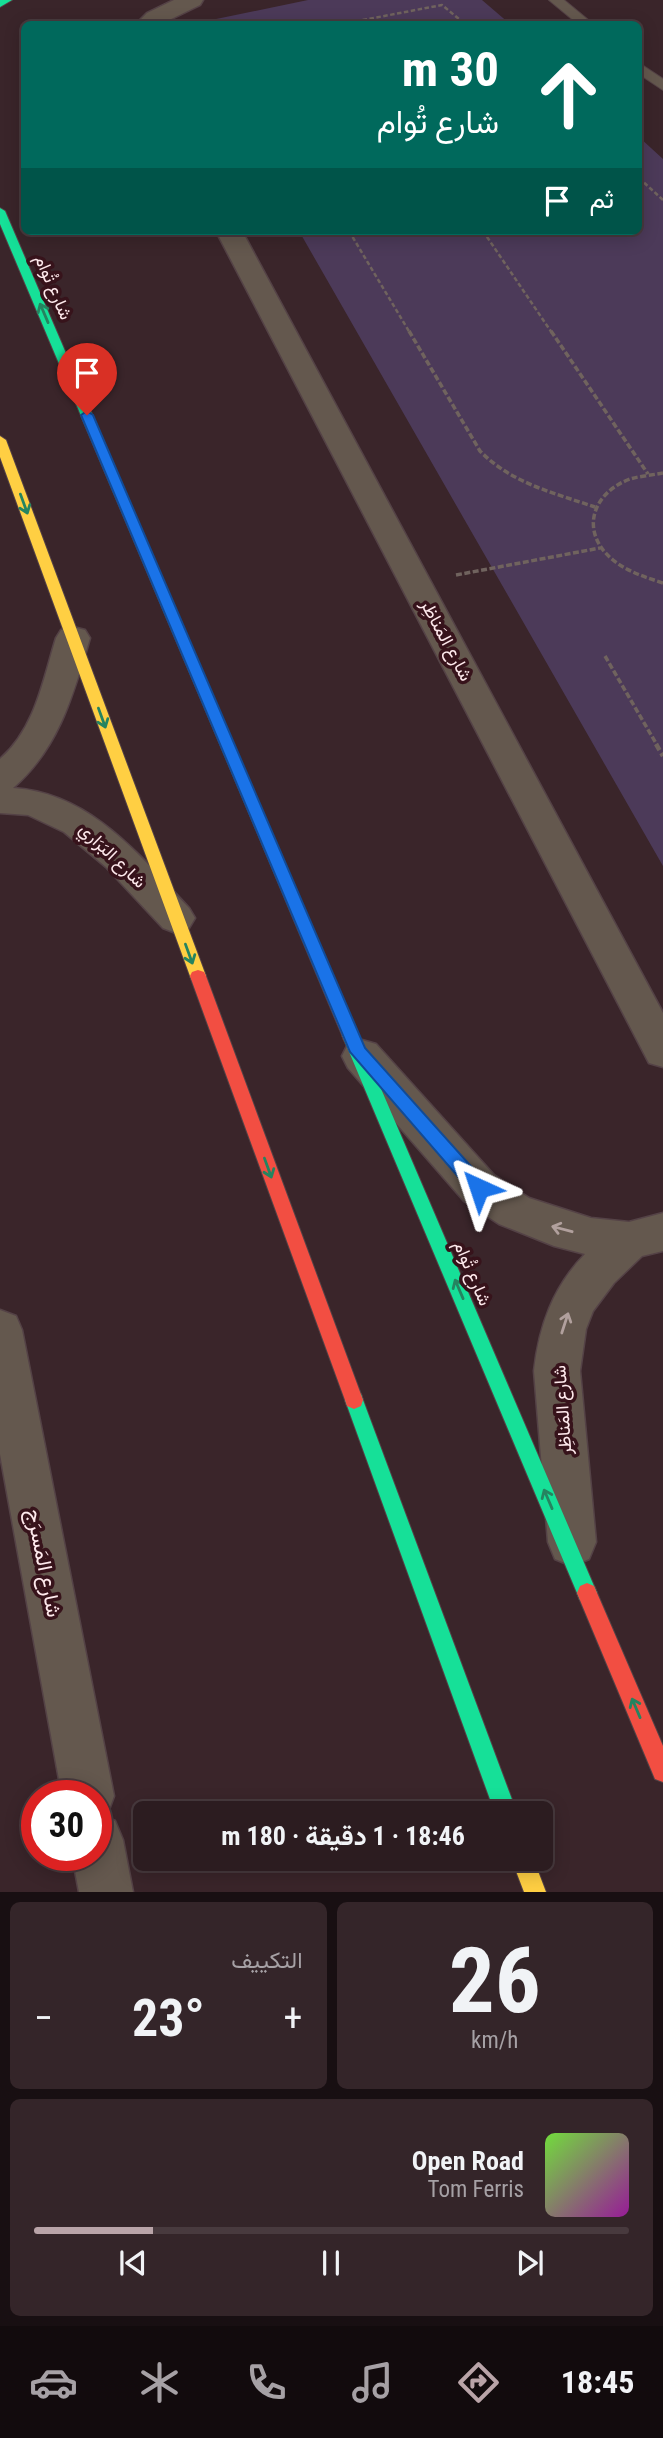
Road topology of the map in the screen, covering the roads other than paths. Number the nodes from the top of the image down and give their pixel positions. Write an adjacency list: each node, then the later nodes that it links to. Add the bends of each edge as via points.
1 (7, 0): 4 (main road)
2 (192, 0): 5 (street)
3 (556, 0): 6 (lane)
4 (0, 4)
5 (152, 21)
6 (582, 21)
7 (642, 68): 8 (lane)
8 (663, 86)
9 (0, 211): 17 (main road, شارع تُوام, one-way to 9)
10 (231, 235): 16 (street, شارع المَناظِر)
11 (0, 440): 12 (main road, one-way to 12)
12 (73, 638): 13 (street, via 44,729 19,763); 15 (main road, one-way to 15)
13 (0, 779)
14 (0, 800): 15 (street, شارع البَرَاري, via 49,807 87,827)
15 (176, 918): 23 (main road, one-way to 23)
16 (663, 1051)
17 (358, 1052): 18 (street, شارع المَناظِر, one-way to 17, via 591,1237 514,1211 479,1188); 20 (main road, شارع تُوام, one-way to 17)
18 (646, 1237): 20 (street, شارع المَناظِر, one-way to 18, via 557,1371 559,1343 566,1316 581,1288)
19 (0, 1330): 22 (street, شارع المَسرَج)
20 (574, 1561): 21 (main road, شارع تُوام, one-way to 20)
21 (663, 1771)
22 (85, 1780)
23 (502, 1801)
24 (102, 1871): 26 (street)
25 (528, 1871): 27 (main road)
26 (106, 1892)
27 (535, 1892)

